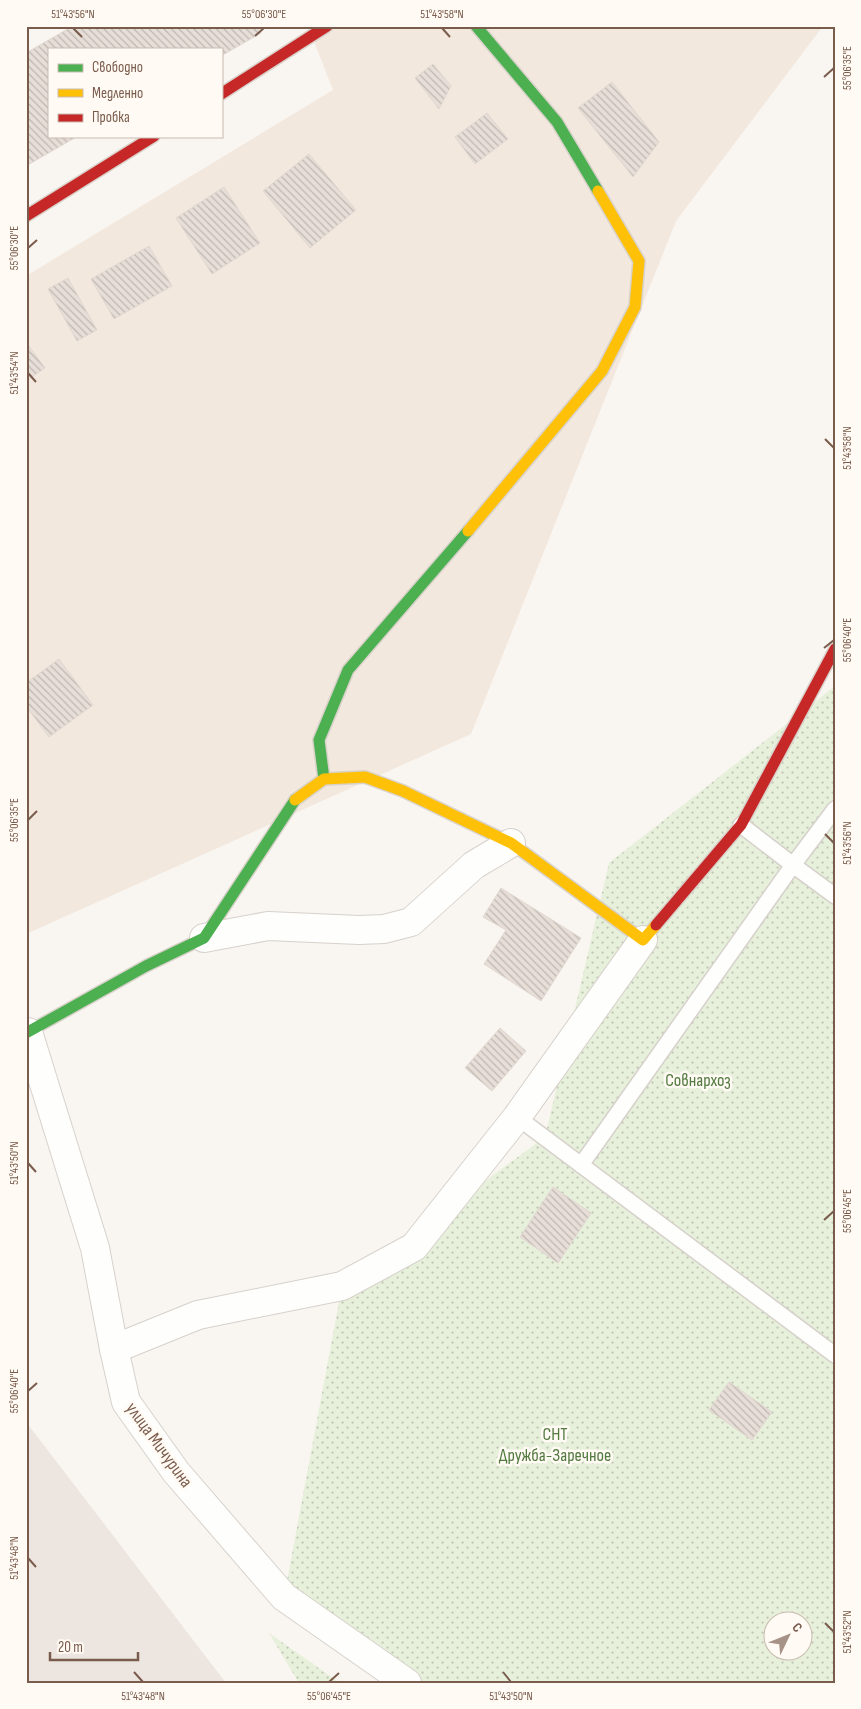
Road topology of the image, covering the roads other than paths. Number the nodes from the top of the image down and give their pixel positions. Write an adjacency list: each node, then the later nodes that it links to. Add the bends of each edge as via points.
1 (327, 26): 3 (street)
2 (476, 26): 8 (street, via 557,122 639,261 635,306 602,371 348,670 319,740)
3 (298, 35): 4 (street)
4 (222, 93)
5 (151, 138): 6 (street)
6 (26, 216)
7 (835, 649): 10 (street)
8 (324, 779): 11 (street, via 365,777 403,791); 14 (street, via 296,799)
9 (835, 809): 12 (lane)
10 (741, 825): 12 (lane); 15 (street)
11 (511, 843): 14 (street, via 474,865 411,922 384,929 358,930 268,926); 15 (street)
12 (794, 865): 13 (lane); 18 (lane)
13 (835, 896)
14 (204, 938): 16 (street, via 146,966)
15 (643, 940): 17 (street)
16 (27, 1033): 19 (street, улица Мичурина, via 94,1248)
17 (518, 1117): 18 (lane); 19 (street, via 414,1247 342,1286 198,1314)
18 (581, 1165): 20 (lane)
19 (114, 1349): 21 (street, улица Мичурина, via 126,1402 176,1472 277,1590)
20 (835, 1355)
21 (407, 1683)

